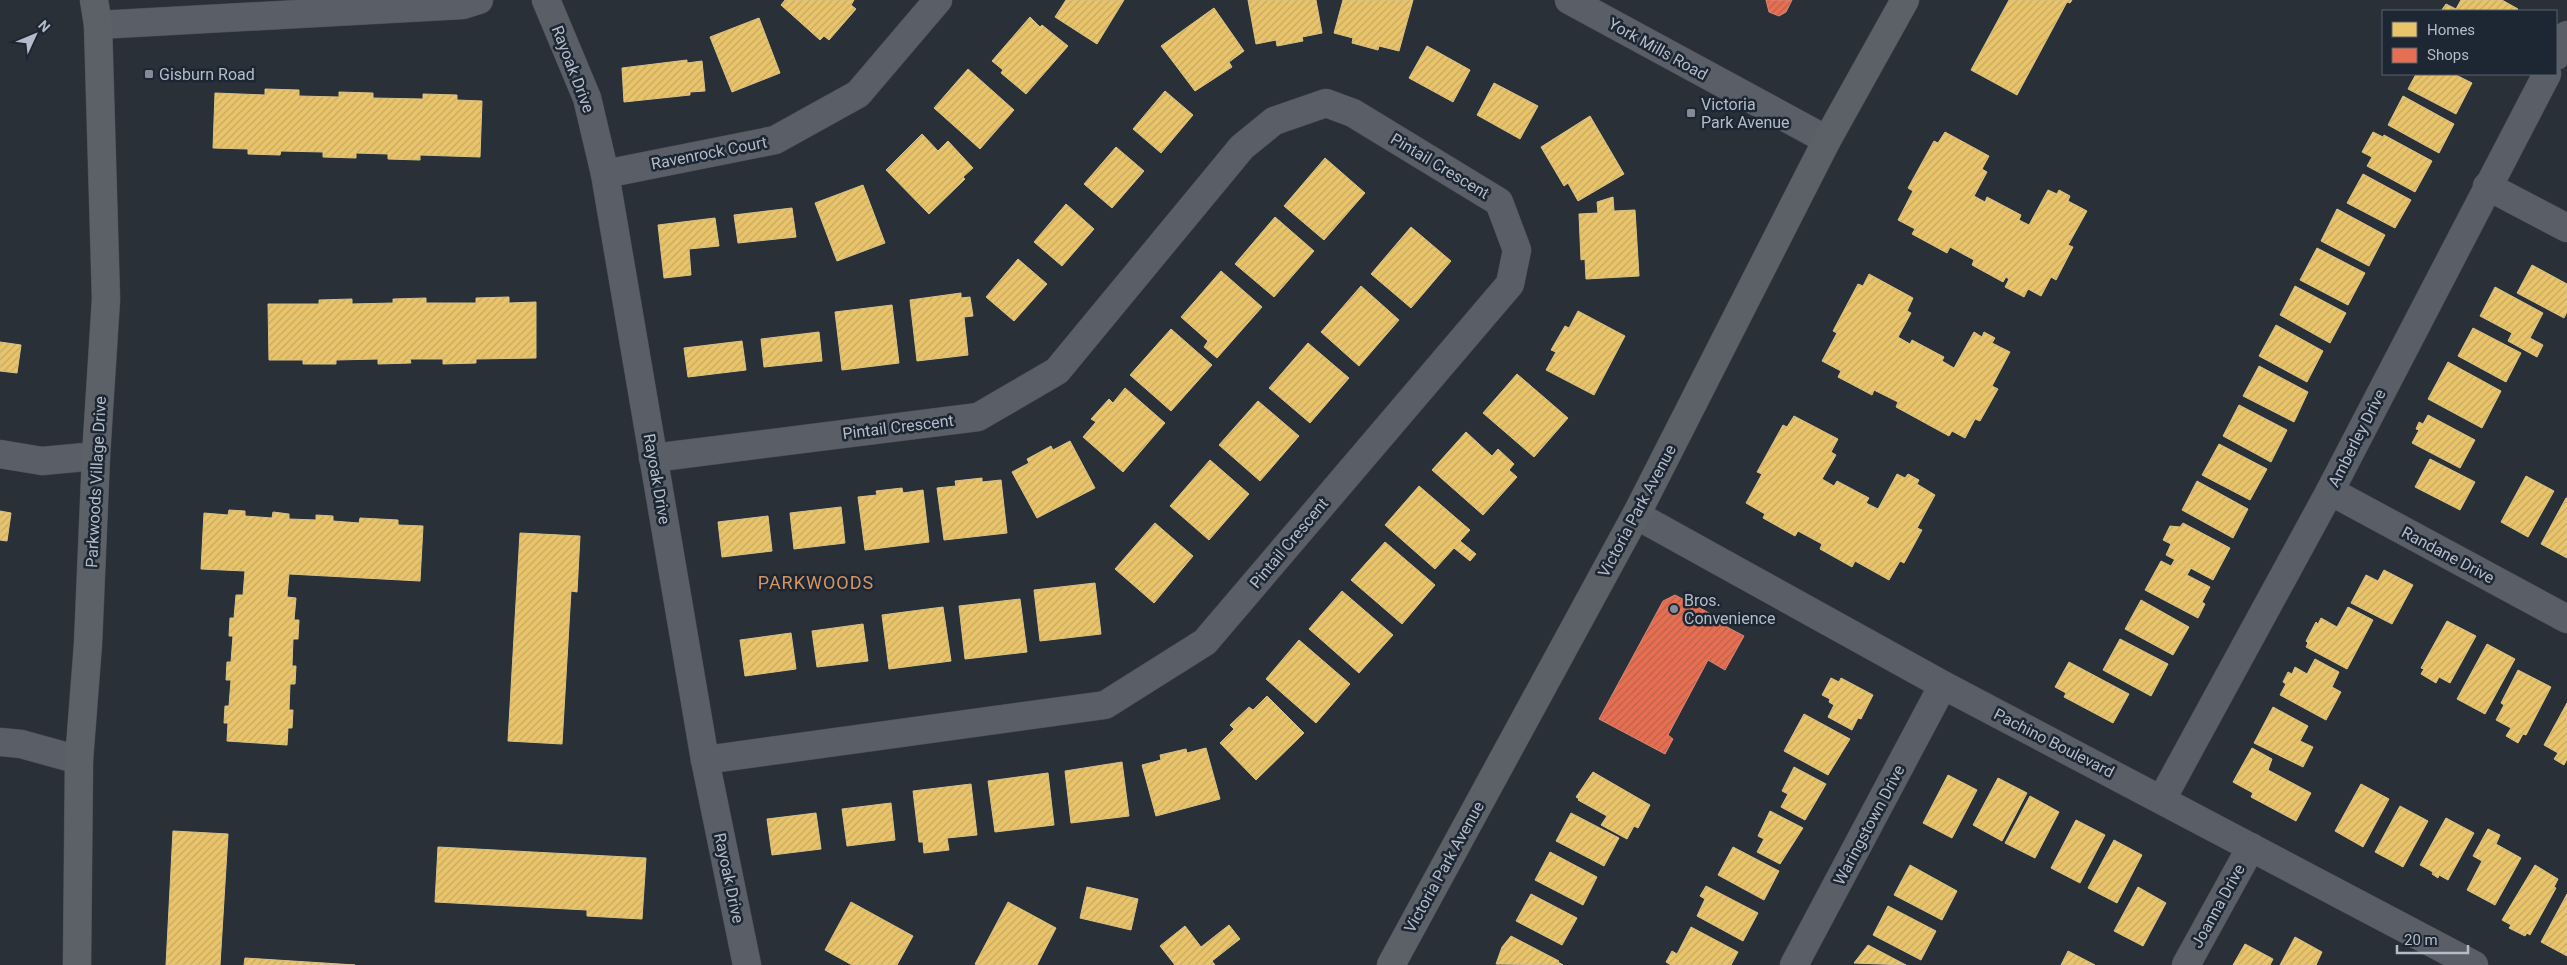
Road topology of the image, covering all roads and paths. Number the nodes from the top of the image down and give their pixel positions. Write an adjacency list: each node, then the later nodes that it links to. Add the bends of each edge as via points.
1 (479, 0): 6 (street, via 463,4)
2 (546, 0): 11 (street, Rayoak Drive, via 587,98)
3 (938, 0): 11 (street, Ravenrock Court, via 858,94 775,140)
4 (1569, 0): 10 (street, York Mills Road)
5 (1905, 0): 10 (main road, Victoria Park Avenue)
6 (96, 13): 15 (main road, Parkwoods Village Drive, via 106,299)
7 (2567, 35): 8 (street)
8 (2557, 54)
9 (2546, 75): 12 (street, Amberley Drive)
10 (1827, 140): 18 (main road, Victoria Park Avenue)
11 (605, 174): 16 (street, Rayoak Drive)
12 (2488, 186): 13 (street); 17 (street, Amberley Drive)
13 (2567, 228)
14 (0, 454): 15 (street, via 42,461)
15 (96, 456): 22 (main road, Parkwoods Village Drive, via 88,644)
16 (653, 458): 23 (street, Rayoak Drive); 23 (street, Pintail Crescent, via 978,417 1057,371 1242,147 1274,121 1326,103 1353,113 1499,202 1517,250 1510,284 1205,642 1105,705)
17 (2330, 491): 19 (street, Randane Drive); 24 (street, Amberley Drive)
18 (1636, 516): 20 (street, Pachino Boulevard); 28 (main road, Victoria Park Avenue)
19 (2567, 619)
20 (1943, 686): 24 (street, Pachino Boulevard); 29 (street, Waringstown Drive)
21 (0, 742): 22 (street, via 21,744)
22 (79, 760): 26 (main road, Parkwoods Village Drive)
23 (705, 760): 27 (street, Rayoak Drive)
24 (2162, 799): 25 (street, Pachino Boulevard)
25 (2250, 847): 30 (street, Joanna Drive); 31 (street, Pachino Boulevard)
26 (78, 965)
27 (747, 965)
28 (1391, 965)
29 (1794, 965)
30 (2186, 965)
31 (2474, 965)

